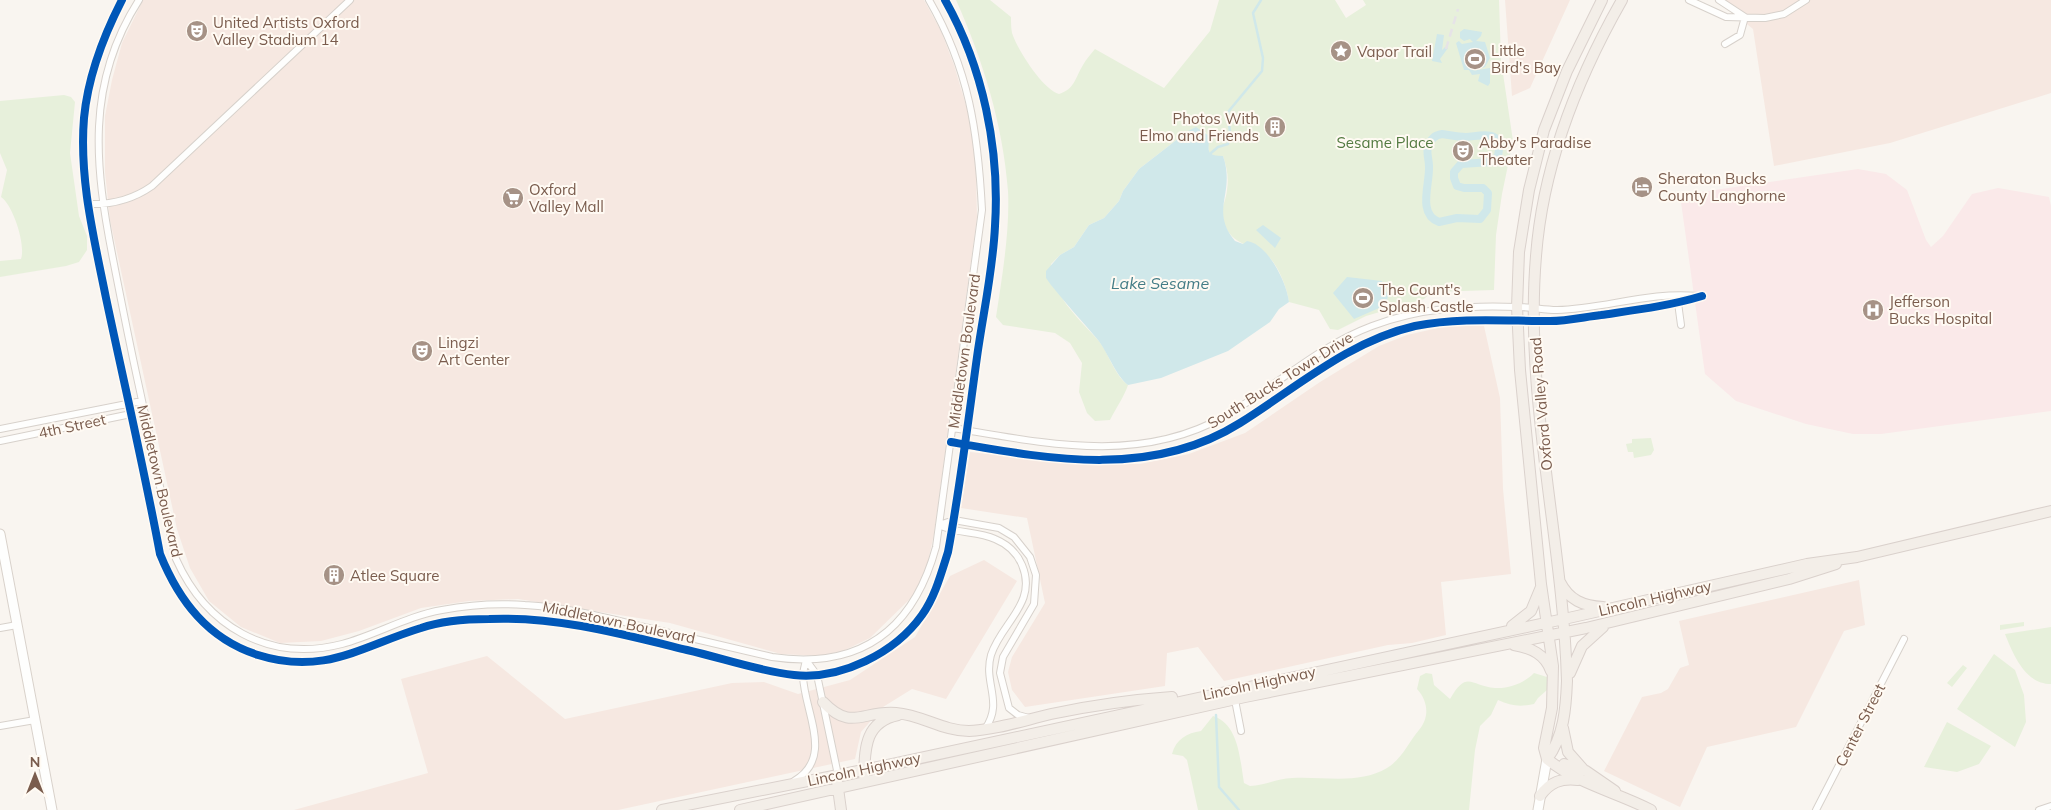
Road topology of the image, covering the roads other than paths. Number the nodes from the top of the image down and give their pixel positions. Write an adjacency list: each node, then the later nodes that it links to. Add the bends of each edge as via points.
1 (122, 0): 13 (street, Middletown Boulevard, via 96,61 86,102 83,139)
2 (139, 0): 14 (street, Middletown Boulevard, via 127,20 109,65 100,107 97,142)
3 (350, 0): 14 (street, via 152,186 131,198)
4 (929, 0): 25 (street, Middletown Boulevard, via 965,82 980,156 982,218)
5 (945, 0): 27 (street, Middletown Boulevard, via 964,38 979,83 992,143 996,200 993,252)
6 (1602, 0): 16 (main road, Oxford Valley Road, via 1567,71 1538,150 1523,225)
7 (1622, 0): 17 (main road, Oxford Valley Road, via 1585,72 1555,154 1538,234)
8 (1689, 0): 11 (street, via 1726,17)
9 (1719, 0): 11 (street)
10 (1806, 0): 11 (street, via 1797,8 1777,16)
11 (1745, 17): 12 (street, via 1740,35)
12 (1725, 44)
13 (88, 204): 14 (street); 22 (street, Middletown Boulevard)
14 (102, 204): 21 (street, Middletown Boulevard)
15 (1678, 303): 17 (street, South Bucks Town Drive, via 1702,296 1674,294 1558,310); 19 (street, South Bucks Town Drive, via 1559,320); 20 (street)
16 (1517, 307): 17 (street, South Bucks Town Drive); 18 (main road, Oxford Valley Road); 27 (street, South Bucks Town Drive, via 1426,311 1372,326 1332,345 1224,416 1178,437 1153,443 1119,447 1073,446)
17 (1534, 307): 19 (main road, Oxford Valley Road)
18 (1517, 320): 19 (street, South Bucks Town Drive); 30 (street, South Bucks Town Drive, via 1452,321 1395,332 1353,349 1224,432 1187,448 1156,456 1100,462); 38 (main road, Oxford Valley Road)
19 (1534, 320): 37 (main road, Oxford Valley Road)
20 (1681, 325)
21 (142, 401): 22 (street, 4th Street); 24 (street, Middletown Boulevard)
22 (128, 404): 23 (street, Middletown Boulevard); 26 (street, 4th Street)
23 (131, 414): 24 (street, 4th Street); 28 (street, 4th Street); 51 (street, Middletown Boulevard, via 160,554 172,583 194,614 218,635 244,650 286,662 324,662 350,656 430,625 533,618)
24 (145, 414): 50 (street, Middletown Boulevard, via 172,541 184,575 211,612 255,639 284,648 317,649 352,641 441,610 500,604 566,609 772,657)
25 (953, 428): 27 (street, South Bucks Town Drive); 29 (street, Middletown Boulevard)
26 (0, 429)
27 (967, 430): 30 (street, Middletown Boulevard)
28 (0, 441)
29 (951, 442): 30 (street, South Bucks Town Drive); 33 (street, Middletown Boulevard)
30 (964, 444): 32 (street, Middletown Boulevard)
31 (2051, 511): 36 (main road, Lincoln Highway)
32 (954, 520): 33 (street); 34 (street, Middletown Boulevard); 59 (street, via 1007,532 1020,543 1034,566 1037,583 1034,604 1002,657 1000,673 1009,708 1018,715)
33 (940, 526): 34 (street); 50 (street, Middletown Boulevard, via 928,575 917,597 898,622 860,649 834,657)
34 (952, 531): 52 (street, Middletown Boulevard, via 935,590 911,629 877,656); 63 (street, via 988,536 1001,542 1017,556 1025,577 1024,600 996,644 989,662 994,712)
35 (0, 534): 42 (main road)
36 (1856, 557): 39 (main road, Lincoln Highway, via 1807,564); 43 (main road, Lincoln Highway, via 1809,574)
37 (1558, 578): 39 (main road, via 1564,590 1578,602); 40 (main road, Oxford Valley Road)
38 (1541, 584): 41 (main road, Oxford Valley Road); 45 (main road, via 1540,594 1531,611)
39 (1616, 607): 40 (main road, Lincoln Highway)
40 (1562, 619): 41 (main road, Lincoln Highway); 46 (main road, Oxford Valley Road)
41 (1548, 622): 45 (main road, Lincoln Highway); 47 (main road, Oxford Valley Road)
42 (17, 624): 44 (street); 60 (main road)
43 (1608, 624): 46 (main road, Lincoln Highway); 54 (main road, via 1582,646)
44 (0, 628)
45 (1505, 630): 55 (main road, Lincoln Highway)
46 (1563, 633): 47 (main road, Lincoln Highway); 54 (main road, Oxford Valley Road)
47 (1550, 636): 49 (main road, Lincoln Highway); 53 (main road, Oxford Valley Road)
48 (1904, 640): 82 (street, Center Street)
49 (1508, 644): 53 (main road, via 1530,649 1544,658); 56 (main road, Lincoln Highway)
50 (806, 660): 51 (street); 52 (street)
51 (802, 675): 52 (street, Middletown Boulevard); 71 (street, via 816,749 809,767)
52 (817, 675): 57 (street)
53 (1554, 681): 65 (main road, Oxford Valley Road, via 1544,748)
54 (1567, 681): 61 (main road, Oxford Valley Road)
55 (1213, 699): 56 (main road, Lincoln Highway); 59 (main road, via 1110,702); 66 (main road, Lincoln Highway); 70 (main road, Lincoln Highway)
56 (1235, 700): 64 (street)
57 (822, 702): 58 (main road, via 836,715 845,718); 68 (street)
58 (906, 714): 63 (main road, via 954,730); 66 (main road, via 888,718 872,732 864,750)
59 (1031, 718): 63 (main road)
60 (35, 720): 62 (street); 76 (main road)
61 (1563, 724): 65 (main road, Oxford Valley Road, via 1554,750); 67 (main road, via 1568,752)
62 (0, 726)
63 (985, 728)
64 (1241, 731)
65 (1547, 759): 67 (main road); 69 (main road); 74 (main road)
66 (864, 770): 68 (main road, Lincoln Highway); 70 (main road)
67 (1586, 772): 73 (main road)
68 (838, 775): 71 (main road, Lincoln Highway); 72 (main road)
69 (1578, 780): 73 (main road); 74 (main road, via 1557,781)
70 (864, 781): 72 (main road, Lincoln Highway)
71 (786, 786): 77 (main road, Lincoln Highway)
72 (837, 787): 78 (main road, Lincoln Highway); 79 (main road)
73 (1622, 795): 81 (main road)
74 (1540, 796): 80 (main road)
75 (2051, 806): 83 (street)
76 (52, 810)
77 (662, 810)
78 (740, 810)
79 (841, 810)
80 (1538, 810)
81 (1651, 810)
82 (1816, 810)
83 (2039, 810)

